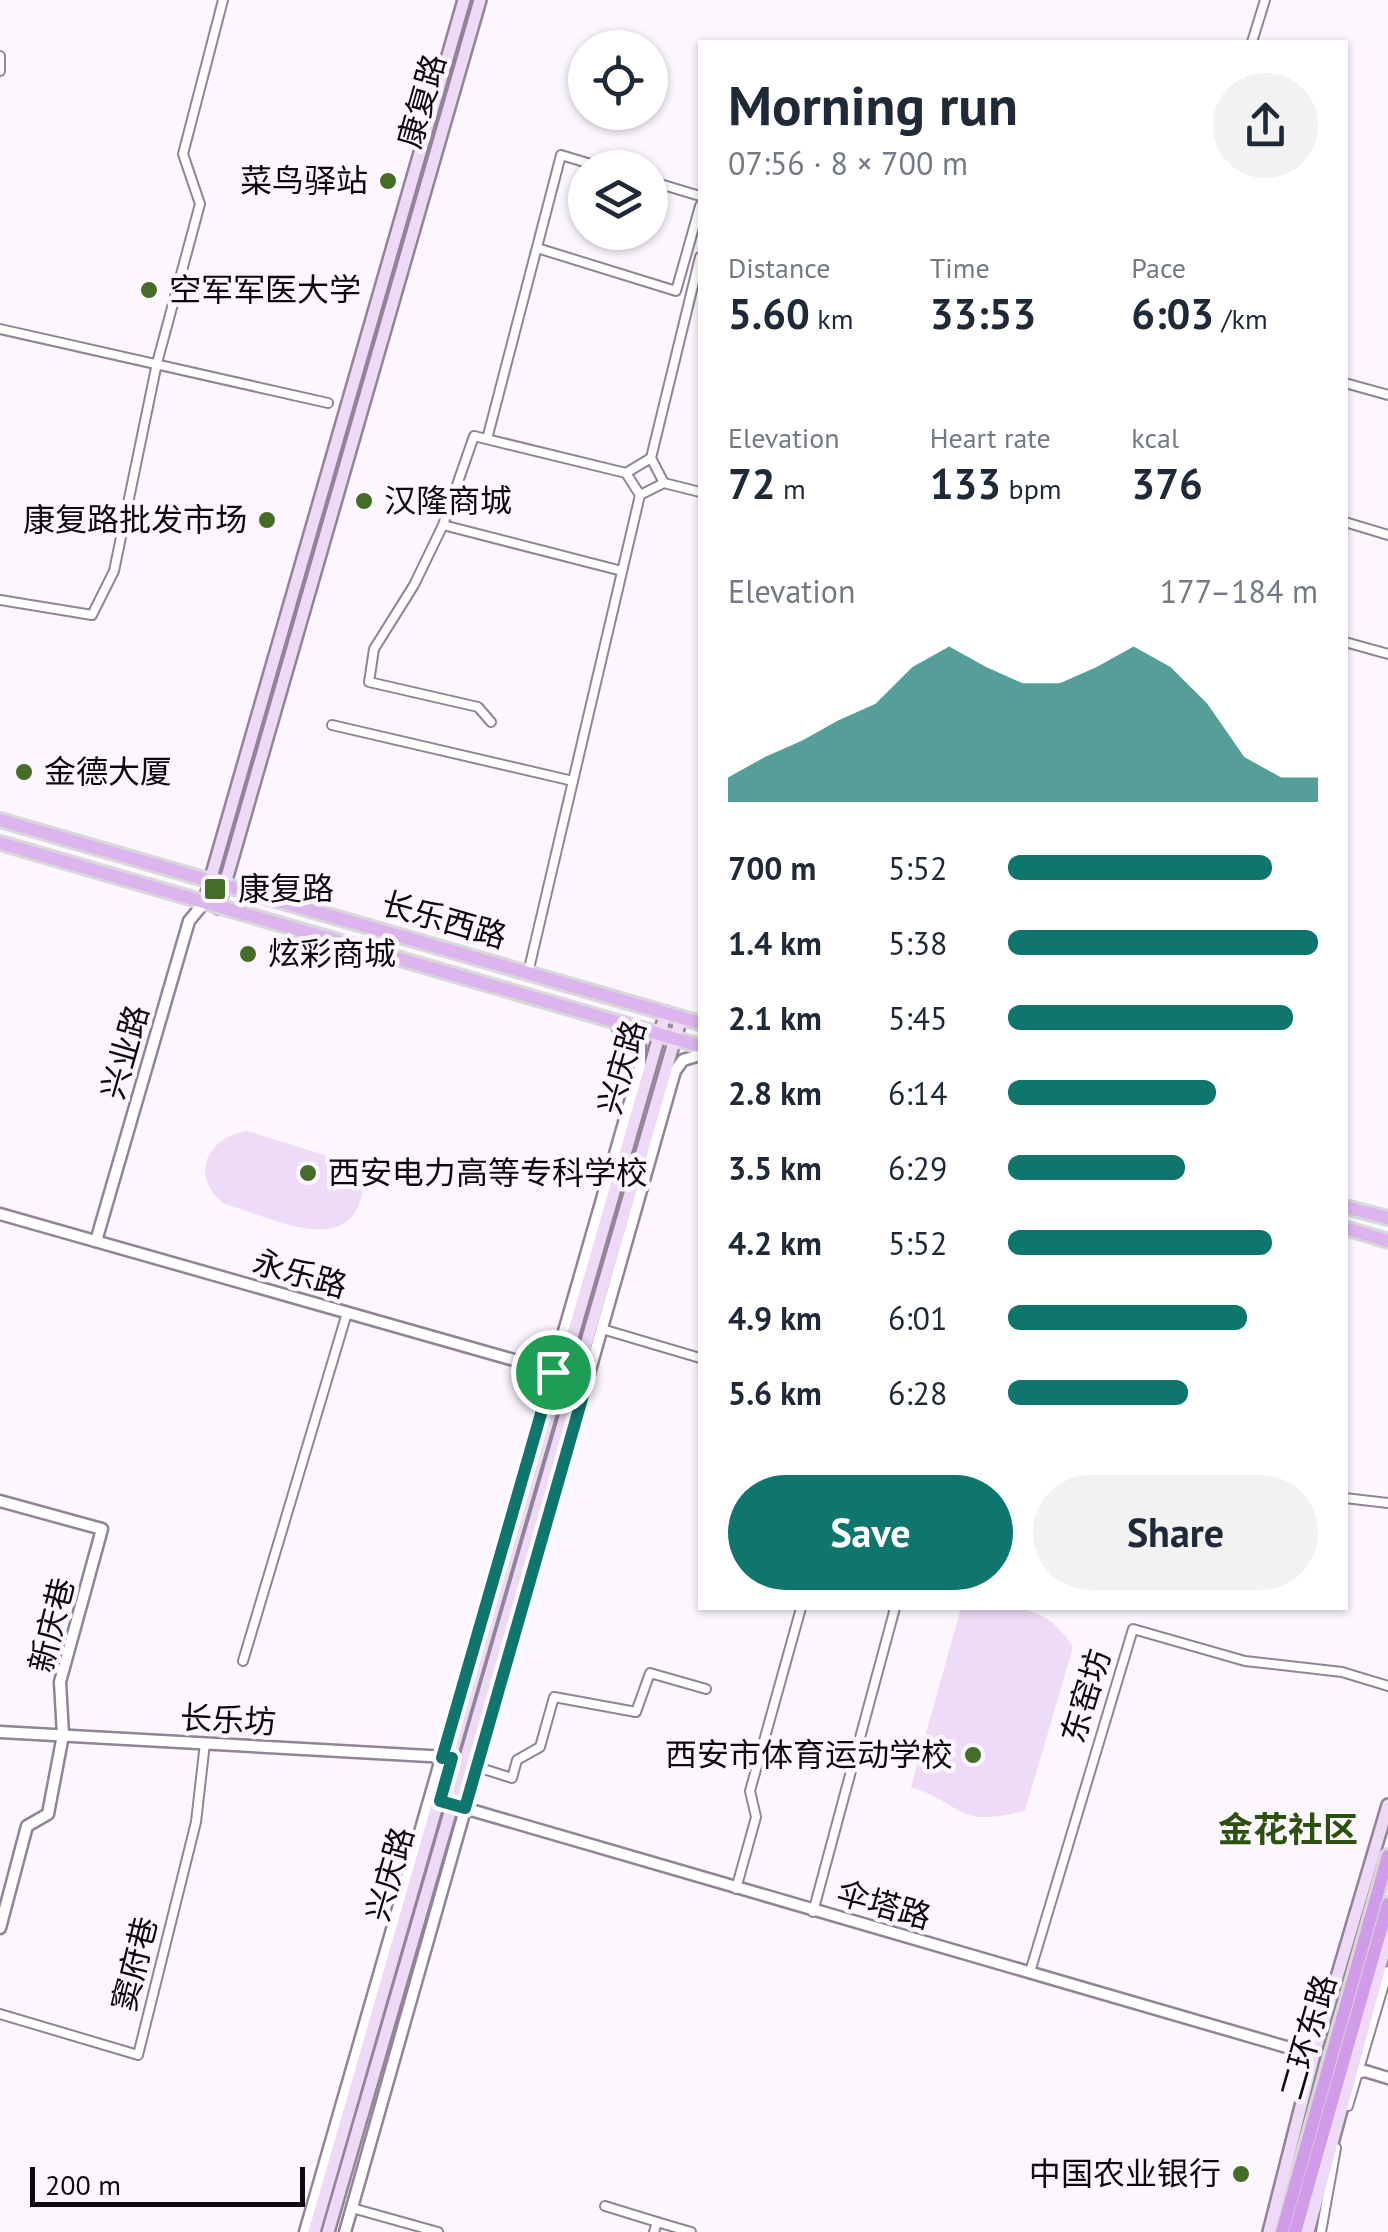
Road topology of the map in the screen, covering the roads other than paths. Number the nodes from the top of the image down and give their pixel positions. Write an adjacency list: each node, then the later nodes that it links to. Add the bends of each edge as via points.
1 (222, 0): 15 (street, via 184,154 200,204)
2 (464, 0): 37 (main road, 康复路)
3 (480, 0): 38 (main road, 康复路)
4 (1265, 0): 5 (street)
5 (1253, 40)
6 (0, 56): 7 (street)
7 (0, 71)
8 (568, 157): 12 (street, via 562,155)
9 (668, 186): 10 (street)
10 (698, 195)
11 (698, 213): 12 (street, via 676,291)
12 (537, 248): 19 (street)
13 (698, 265): 20 (street)
14 (0, 329): 15 (street)
15 (156, 364): 18 (street); 29 (street, via 114,571 92,615)
16 (1348, 384): 17 (street)
17 (1388, 395)
18 (328, 403)
19 (486, 439): 21 (street); 26 (street, via 474,436)
20 (651, 458): 21 (street); 22 (street)
21 (626, 472): 24 (street)
22 (664, 483): 23 (street); 24 (street)
23 (698, 492)
24 (640, 496): 28 (street)
25 (1348, 523): 27 (street)
26 (443, 525): 28 (street); 32 (street, via 374,649 368,682 478,707)
27 (1388, 534)
28 (622, 572): 34 (street)
29 (0, 600)
30 (1348, 643): 31 (street)
31 (1388, 654)
32 (491, 722)
33 (332, 726): 34 (street)
34 (573, 781): 41 (street)
35 (0, 820): 37 (main road, 长乐西路)
36 (0, 844): 39 (main road, 长乐西路)
37 (210, 881): 38 (main road, 长乐西路); 39 (street, 兴业路)
38 (225, 886): 40 (main road, 康复路); 41 (main road, 长乐西路)
39 (203, 904): 40 (main road, 长乐西路); 56 (street, 兴业路, via 189,921)
40 (218, 908): 42 (main road, 长乐西路)
41 (528, 973): 43 (main road, 长乐西路)
42 (577, 1010): 46 (main road, 长乐西路); 51 (street, via 626,1031 640,1045)
43 (666, 1012): 44 (main road, 长乐西路); 46 (main road, 兴庆路)
44 (681, 1018): 45 (main road, 长乐西路); 47 (main road, 兴庆路)
45 (698, 1022)
46 (660, 1034): 47 (main road, 长乐西路); 50 (main road, 兴庆路)
47 (675, 1038): 48 (main road, 长乐西路); 61 (main road, 兴庆路)
48 (698, 1045)
49 (698, 1056): 59 (street, via 683,1060 675,1072)
50 (646, 1084): 51 (main road); 61 (main road, 兴庆路)
51 (630, 1104): 61 (street)
52 (1348, 1207): 54 (main road)
53 (0, 1214): 56 (street, 永乐路)
54 (1388, 1218)
55 (1348, 1229): 57 (main road)
56 (96, 1241): 58 (street, 永乐路)
57 (1388, 1241)
58 (347, 1313): 61 (street, 永乐路); 67 (street)
59 (602, 1329): 60 (street); 61 (street)
60 (698, 1357)
61 (570, 1376): 73 (main road, 兴庆路); 74 (street); 75 (main road, 兴庆路)
62 (1348, 1498): 64 (street)
63 (0, 1501): 71 (street, 新庆巷, via 102,1529 60,1682)
64 (1388, 1503)
65 (800, 1610): 78 (street, via 750,1791 756,1816)
66 (894, 1610): 80 (street)
67 (242, 1661)
68 (1388, 1686): 84 (street, 东窑坊, via 1342,1672 1245,1661 1133,1630)
69 (706, 1690): 74 (street, via 650,1673 636,1712 554,1697 540,1746 517,1760 512,1778)
70 (0, 1732): 71 (street, 长乐坊)
71 (63, 1735): 72 (street, 长乐坊); 81 (street, 新庆巷, via 48,1814 27,1826)
72 (205, 1743): 73 (street, 长乐坊); 85 (street, 窦府巷, via 196,1822 138,2055)
73 (447, 1758): 75 (main road, 兴庆路); 93 (street)
74 (477, 1768): 75 (street)
75 (452, 1804): 78 (street, 伞塔路); 91 (street); 94 (main road, 兴庆路); 95 (main road, 兴庆路)
76 (1388, 1806): 86 (main road)
77 (1388, 1856): 89 (highway, 二环东路)
78 (736, 1889): 80 (street, 伞塔路)
79 (1388, 1904): 89 (highway, 二环东路)
80 (813, 1912): 84 (street, 伞塔路)
81 (0, 1928)
82 (1388, 1937): 87 (main road)
83 (1388, 1971): 87 (street)
84 (1030, 1972): 86 (street, 伞塔路)
85 (0, 2014)
86 (1314, 2055): 99 (main road)
87 (1354, 2073): 88 (street); 102 (main road); 103 (street)
88 (1388, 2078)
89 (1297, 2202): 100 (highway, 二环东路); 101 (highway, 二环东路)
90 (605, 2206): 92 (street)
91 (352, 2208): 96 (street); 97 (street)
92 (656, 2227): 98 (street)
93 (305, 2232)
94 (314, 2232)
95 (328, 2232)
96 (345, 2232)
97 (438, 2232)
98 (691, 2232)
99 (1269, 2232)
100 (1279, 2232)
101 (1297, 2232)
102 (1308, 2232)
103 (1321, 2232)

